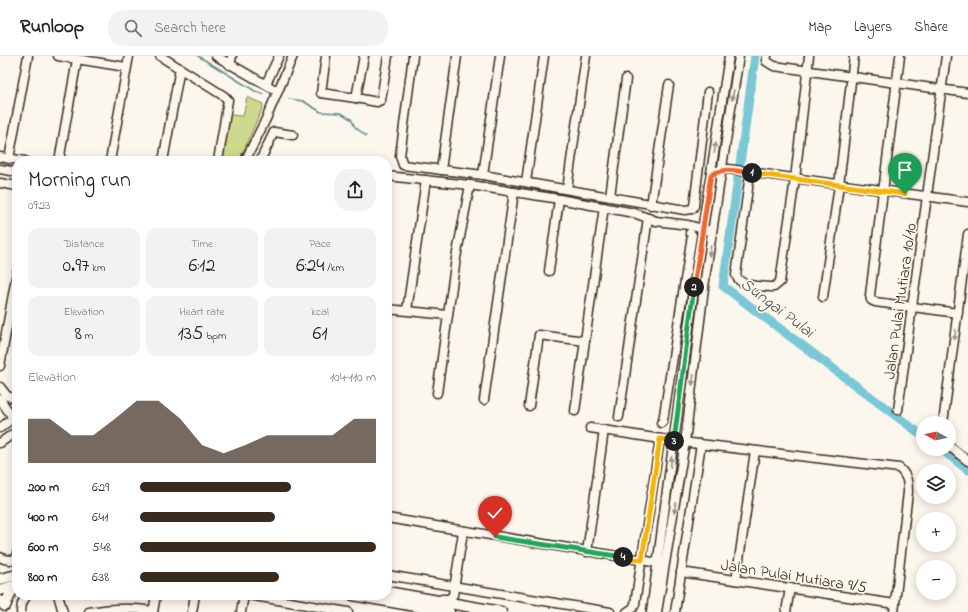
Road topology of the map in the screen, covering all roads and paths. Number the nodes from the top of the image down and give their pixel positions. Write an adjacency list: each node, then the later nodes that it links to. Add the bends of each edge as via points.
1 (28, 56): 46 (street)
2 (58, 56): 22 (street)
3 (129, 56): 25 (street)
4 (160, 56): 26 (street)
5 (216, 56): 23 (street)
6 (279, 56): 31 (street)
7 (293, 56): 34 (street)
8 (326, 56): 37 (street, via 320,89 322,93)
9 (364, 56): 37 (street)
10 (388, 56): 37 (street, via 381,100 377,102)
11 (413, 56): 49 (street, via 401,161 405,166)
12 (458, 56): 49 (street)
13 (500, 56): 52 (street)
14 (544, 56): 58 (street)
15 (586, 56): 63 (street)
16 (728, 56): 53 (street, one-way to 16)
17 (739, 56): 50 (street, one-way to 50)
18 (808, 56): 27 (street)
19 (854, 56): 28 (street)
20 (900, 56): 30 (street)
21 (946, 56): 33 (street, Jalan Pulai Mutiara 10/10)
22 (77, 60): 25 (street); 39 (street)
23 (231, 60): 31 (street)
24 (768, 60): 27 (street)
25 (126, 67): 40 (street)
26 (180, 68): 41 (street); 42 (street, via 228,100)
27 (806, 70): 28 (street); 55 (street)
28 (852, 76): 30 (street); 62 (street)
29 (626, 79): 66 (street)
30 (897, 83): 33 (street); 64 (street)
31 (266, 84): 34 (street)
32 (669, 85): 70 (street)
33 (942, 89): 36 (street); 67 (street, Jalan Pulai Mutiara 10/10)
34 (277, 92): 43 (street)
35 (708, 92): 70 (street, via 694,206 685,210)
36 (968, 93)
37 (357, 98)
38 (293, 135): 44 (street, via 274,132)
39 (60, 156)
40 (111, 156)
41 (164, 156)
42 (219, 156)
43 (247, 156)
44 (262, 156)
45 (0, 157): 46 (street)
46 (9, 159): 47 (street)
47 (12, 159)
48 (0, 169): 51 (street)
49 (442, 170): 52 (street)
50 (725, 170): 53 (street); 55 (street); 76 (street)
51 (12, 171)
52 (483, 175): 58 (street)
53 (711, 175): 72 (street)
54 (392, 177): 56 (street)
55 (795, 179): 57 (street, via 780,282 774,288 742,283 736,275); 62 (street)
56 (426, 180): 61 (street); 84 (street)
57 (749, 181)
58 (526, 182): 63 (street)
59 (0, 183): 60 (street)
60 (12, 185)
61 (470, 185): 65 (street); 86 (street)
62 (839, 185): 64 (street); 80 (street)
63 (567, 189): 66 (street)
64 (882, 190): 67 (street); 82 (street, via 871,300)
65 (514, 192): 68 (street); 93 (street)
66 (610, 196): 70 (street)
67 (928, 197): 69 (street); 82 (street, Jalan Pulai Mutiara 10/10)
68 (559, 199): 71 (street); 79 (street)
69 (968, 202)
70 (652, 205)
71 (604, 207): 73 (street); 87 (street)
72 (705, 216): 74 (street); 75 (street)
73 (648, 218): 75 (street); 99 (street)
74 (703, 228): 75 (street); 76 (street); 78 (street)
75 (689, 229): 78 (street, via 696,232); 101 (street, via 692,235 664,421)
76 (712, 234): 108 (street, one-way to 108)
77 (968, 238): 85 (street)
78 (701, 243): 107 (street)
79 (549, 271)
80 (823, 297)
81 (12, 304): 88 (street)
82 (913, 307): 85 (street); 95 (street, Jalan Pulai Mutiara 10/10)
83 (392, 309): 84 (street)
84 (407, 310): 86 (street)
85 (958, 314): 98 (street, one-way to 98)
86 (448, 315): 90 (street)
87 (585, 341): 94 (street, via 539,335); 96 (street)
88 (0, 366)
89 (0, 386): 91 (street, via 7,396)
90 (437, 393)
91 (12, 398)
92 (0, 399): 97 (street)
93 (484, 400)
94 (529, 406)
95 (898, 410)
96 (575, 411)
97 (12, 413)
98 (944, 416)
99 (619, 417)
100 (12, 418): 102 (street)
101 (661, 423)
102 (0, 428)
103 (590, 428): 104 (street)
104 (604, 430): 106 (street); 116 (street)
105 (12, 435): 109 (street)
106 (660, 439): 107 (street); 117 (street)
107 (674, 441): 108 (street); 118 (street, one-way to 107)
108 (684, 442): 110 (street); 157 (street, one-way to 157)
109 (0, 443)
110 (701, 444): 111 (street); 120 (street)
111 (755, 451): 125 (street); 142 (street, via 899,468 905,473 908,492)
112 (956, 452): 113 (street)
113 (968, 461)
114 (392, 519): 115 (street)
115 (464, 532): 116 (street); 126 (street)
116 (587, 552): 117 (street)
117 (642, 560): 118 (street); 155 (street, via 634,608)
118 (658, 563): 156 (street)
119 (0, 572): 121 (main road)
120 (681, 572): 125 (street, Jalan Pulai Mutiara 9/5); 158 (street)
121 (12, 573)
122 (12, 576): 124 (main road)
123 (392, 576): 126 (street)
124 (0, 580)
125 (736, 580): 128 (street, Jalan Pulai Mutiara 9/5)
126 (455, 586): 132 (street, via 449,599); 154 (street)
127 (12, 588): 130 (main road)
128 (790, 588): 142 (street, Jalan Pulai Mutiara 9/5); 159 (street)
129 (12, 591): 141 (main road)
130 (0, 592): 141 (street)
131 (392, 593): 132 (main road)
132 (424, 599): 153 (main road)
133 (24, 600): 145 (street)
134 (59, 600): 146 (street)
135 (155, 600): 143 (street)
136 (194, 600): 148 (street)
137 (243, 600): 149 (street)
138 (275, 600): 140 (street)
139 (381, 600): 152 (main road)
140 (291, 603): 144 (street); 150 (street)
141 (4, 606)
142 (895, 608)
143 (153, 611): 147 (street, via 112,608)
144 (336, 611): 151 (street)
145 (21, 612)
146 (63, 612)
147 (89, 612)
148 (192, 612)
149 (241, 612)
150 (289, 612)
151 (348, 612)
152 (449, 612)
153 (496, 612)
154 (610, 612)
155 (626, 612)
156 (651, 612)
157 (657, 612)
158 (675, 612)
159 (786, 612)

